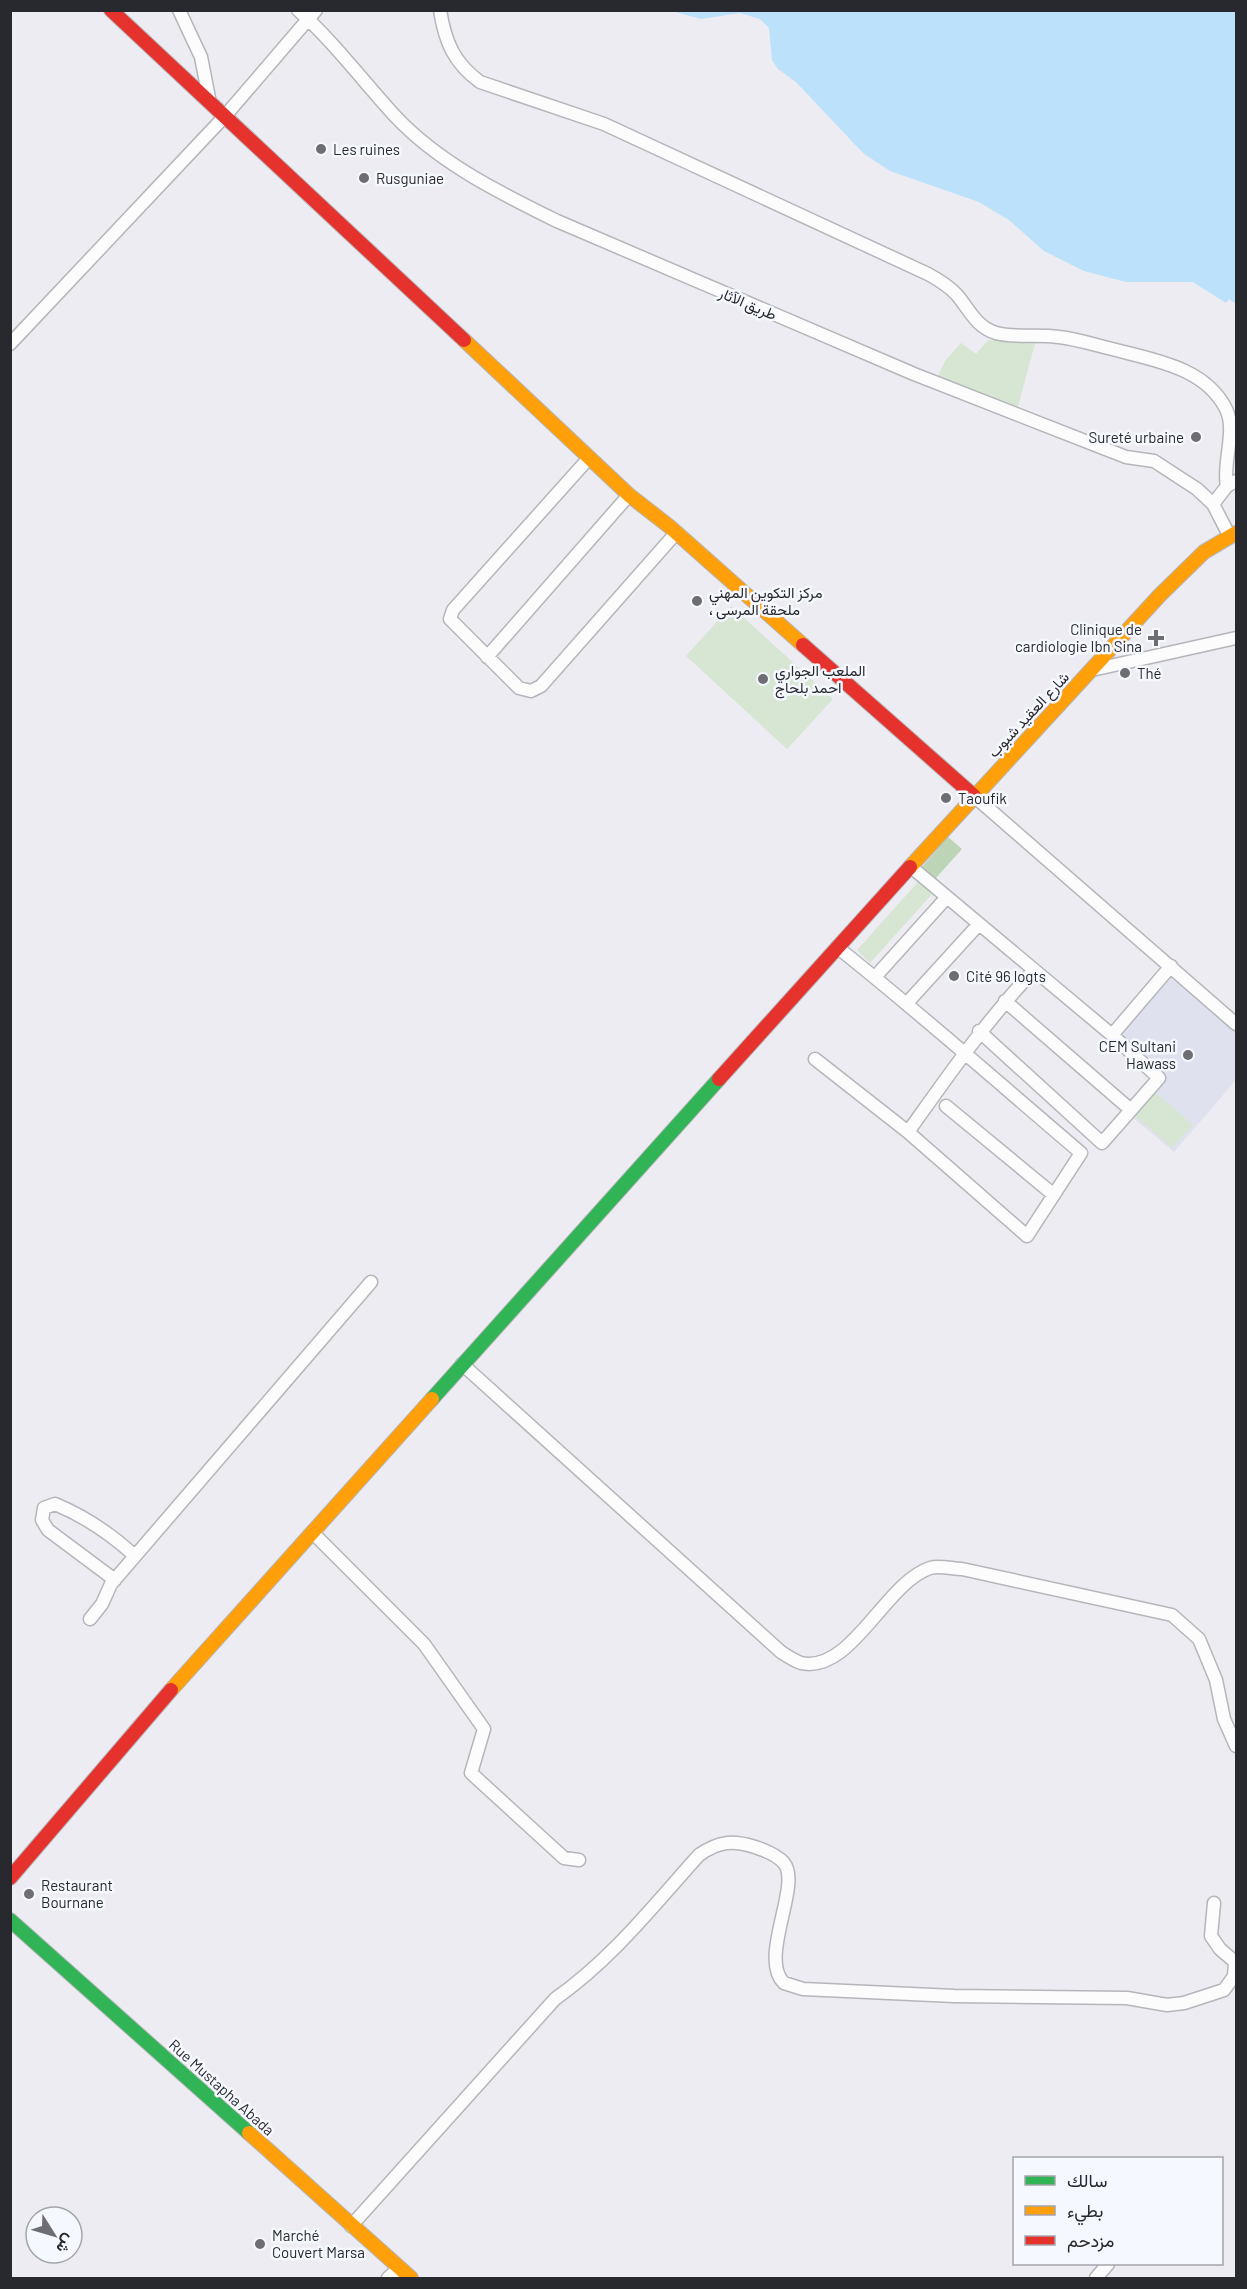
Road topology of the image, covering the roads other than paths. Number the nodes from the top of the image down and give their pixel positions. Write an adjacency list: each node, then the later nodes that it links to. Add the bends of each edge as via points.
1 (111, 10): 6 (main road)
2 (179, 10): 6 (street, via 201,57)
3 (298, 10): 5 (street, طريق الآثار)
4 (440, 10): 10 (street, via 445,41 453,56 480,82 604,124 928,273 943,282 972,318 995,333 1085,342 1158,360 1191,374 1216,395 1227,411)
5 (312, 15): 7 (street); 12 (street, طريق الآثار, via 396,117 428,145 503,195 914,374 1126,457 1154,461)
6 (210, 103): 7 (main road)
7 (225, 116): 8 (street); 9 (main road)
8 (10, 344)
9 (589, 458): 11 (main road); 16 (street, via 453,610 451,622)
10 (1231, 480): 12 (street)
11 (629, 495): 13 (main road); 16 (street)
12 (1213, 504): 14 (street, طريق الآثار)
13 (676, 533): 16 (street, via 541,686 531,691 519,688); 18 (main road)
14 (1233, 534): 17 (main road, شارع العقيد شبوب, via 1204,552)
15 (1236, 638): 17 (street)
16 (487, 657)
17 (1092, 670): 18 (main road, شارع العقيد شبوب)
18 (974, 796): 19 (main road, شارع العقيد شبوب); 23 (street)
19 (910, 866): 20 (street); 22 (main road, شارع العقيد شبوب)
20 (947, 897): 21 (street); 25 (street)
21 (979, 924): 24 (street); 27 (street)
22 (837, 947): 25 (street); 38 (main road, شارع العقيد شبوب)
23 (1171, 966): 28 (street); 30 (street)
24 (1034, 970): 26 (street); 30 (street)
25 (875, 977): 27 (street)
26 (1005, 1001): 29 (street); 34 (street)
27 (907, 1003): 31 (street)
28 (1236, 1024)
29 (979, 1031): 31 (street); 34 (street, via 1102,1143)
30 (1112, 1035): 34 (street, via 1159,1078)
31 (964, 1053): 35 (street); 36 (street, via 1081,1153)
32 (815, 1059): 35 (street)
33 (946, 1106): 36 (street)
34 (1131, 1110)
35 (908, 1132): 36 (street, via 1027,1236)
36 (1054, 1195)
37 (370, 1282): 40 (street)
38 (462, 1364): 39 (main road, شارع العقيد شبوب); 43 (street, via 772,1645 801,1663 836,1656 887,1602 931,1568 962,1569 1172,1615 1199,1639)
39 (312, 1532): 44 (street, via 424,1644 483,1729 471,1773 564,1858); 45 (main road, شارع العقيد شبوب, via 149,1714)
40 (135, 1556): 41 (street); 41 (street, via 116,1539 66,1509 55,1504 44,1509 42,1520 48,1530)
41 (115, 1580): 42 (street)
42 (90, 1619)
43 (1236, 1746)
44 (579, 1860)
45 (10, 1878)
46 (1215, 1903): 48 (street, via 1211,1936 1235,1962 1236,1969 1224,1989 1184,2003 802,1989 784,1983 776,1969 788,1870 784,1863 742,1843 713,1845 699,1855 584,1979 555,1999)
47 (10, 1920): 48 (main road, Rue Mustapha Abada)
48 (351, 2226): 50 (main road, Rue Mustapha Abada)
49 (1107, 2265): 53 (street)
50 (399, 2268): 51 (street); 52 (main road, Rue Mustapha Abada)
51 (388, 2278)
52 (411, 2278)
53 (1096, 2278)

